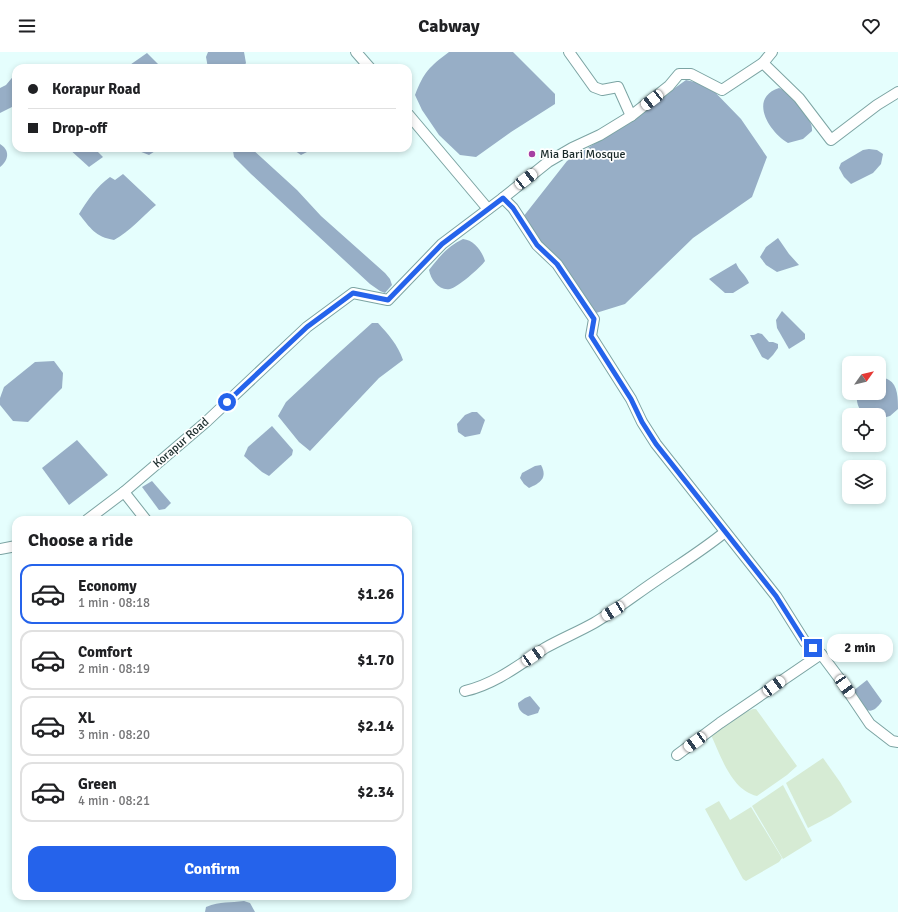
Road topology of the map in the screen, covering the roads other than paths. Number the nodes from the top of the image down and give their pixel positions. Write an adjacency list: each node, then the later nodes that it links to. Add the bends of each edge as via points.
1 (356, 52): 5 (street)
2 (569, 52): 7 (street, via 594,87 602,90 618,87)
3 (772, 52): 4 (street, Korapur Road)
4 (764, 63): 6 (street, via 799,98 831,140); 7 (street, Korapur Road, via 722,90 691,74 679,74)
5 (366, 64)
6 (898, 92)
7 (631, 116): 9 (street, Korapur Road, via 548,162)
8 (412, 119): 10 (street)
9 (503, 198): 10 (street, Korapur Road); 14 (street, via 513,208 537,245 557,264 594,319 591,336 631,399 642,422 656,444)
10 (488, 208): 11 (street, Korapur Road, via 442,244 388,300 353,293 307,327 206,422)
11 (124, 492): 12 (street, Korapur Road); 13 (street)
12 (92, 516)
13 (143, 516)
14 (725, 532): 17 (street, via 776,596 805,642); 18 (street, via 594,623 546,648 497,679)
15 (12, 547): 16 (street)
16 (0, 549)
17 (821, 654): 19 (street, via 870,724); 20 (street)
18 (465, 691)
19 (898, 742)
20 (677, 755)

